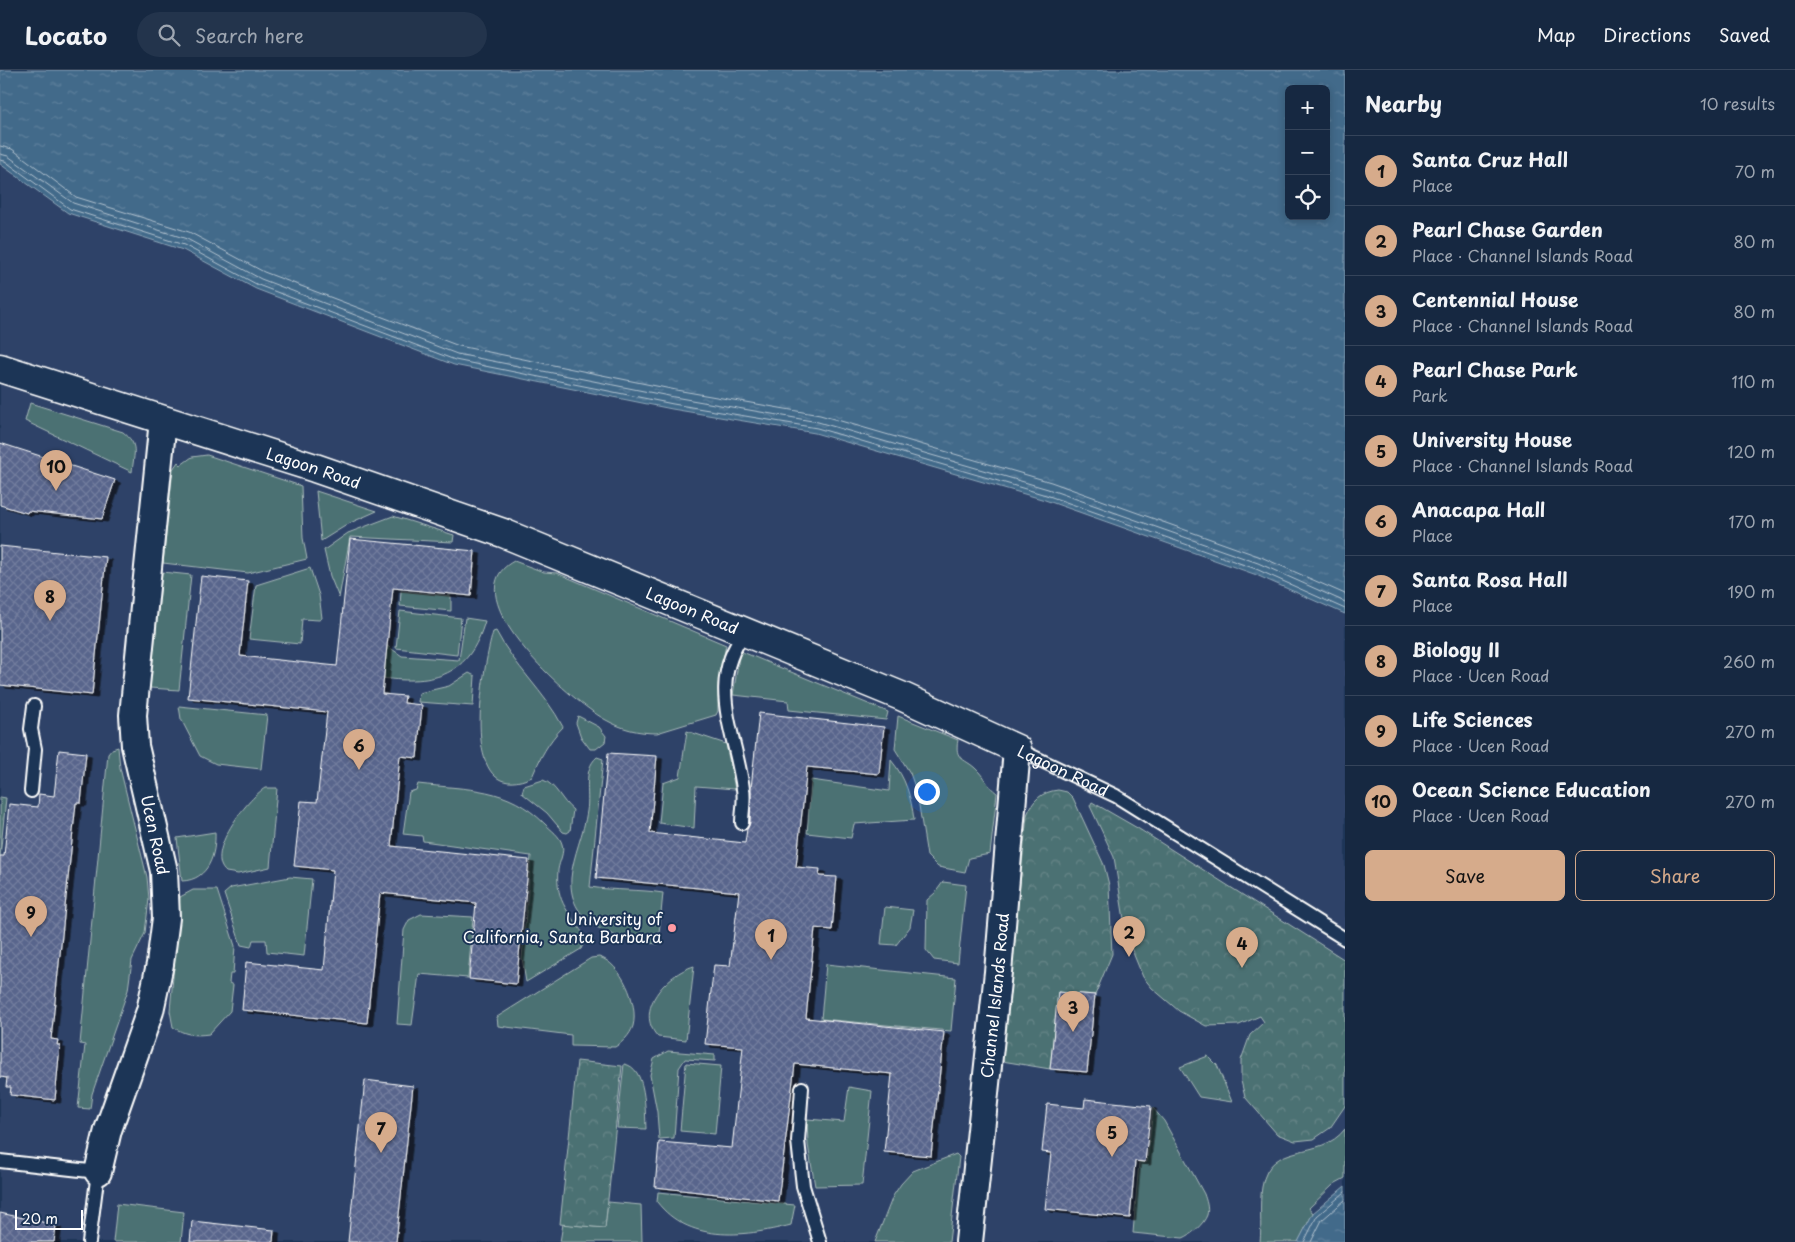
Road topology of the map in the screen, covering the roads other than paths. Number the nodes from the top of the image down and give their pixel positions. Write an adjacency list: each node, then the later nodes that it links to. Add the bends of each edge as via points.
1 (0, 368): 2 (street, Lagoon Road)
2 (163, 420): 3 (street, Lagoon Road, via 503,533); 11 (street, Ucen Road, via 133,721 137,754 164,871 166,918 150,1011 108,1130)
3 (746, 631): 5 (street, Lagoon Road, via 901,696); 7 (lane, via 736,644 724,688 726,715 743,790)
4 (34, 706): 6 (lane, via 31,729 35,749)
5 (1018, 750): 8 (lane, Lagoon Road, via 1116,796); 14 (street, Channel Islands Road)
6 (31, 790)
7 (742, 823)
8 (1345, 939)
9 (802, 1088): 13 (lane, via 798,1142 803,1186)
10 (0, 1161): 11 (lane)
11 (98, 1172): 12 (lane, Ucen Road)
12 (89, 1242)
13 (820, 1242)
14 (969, 1242)

